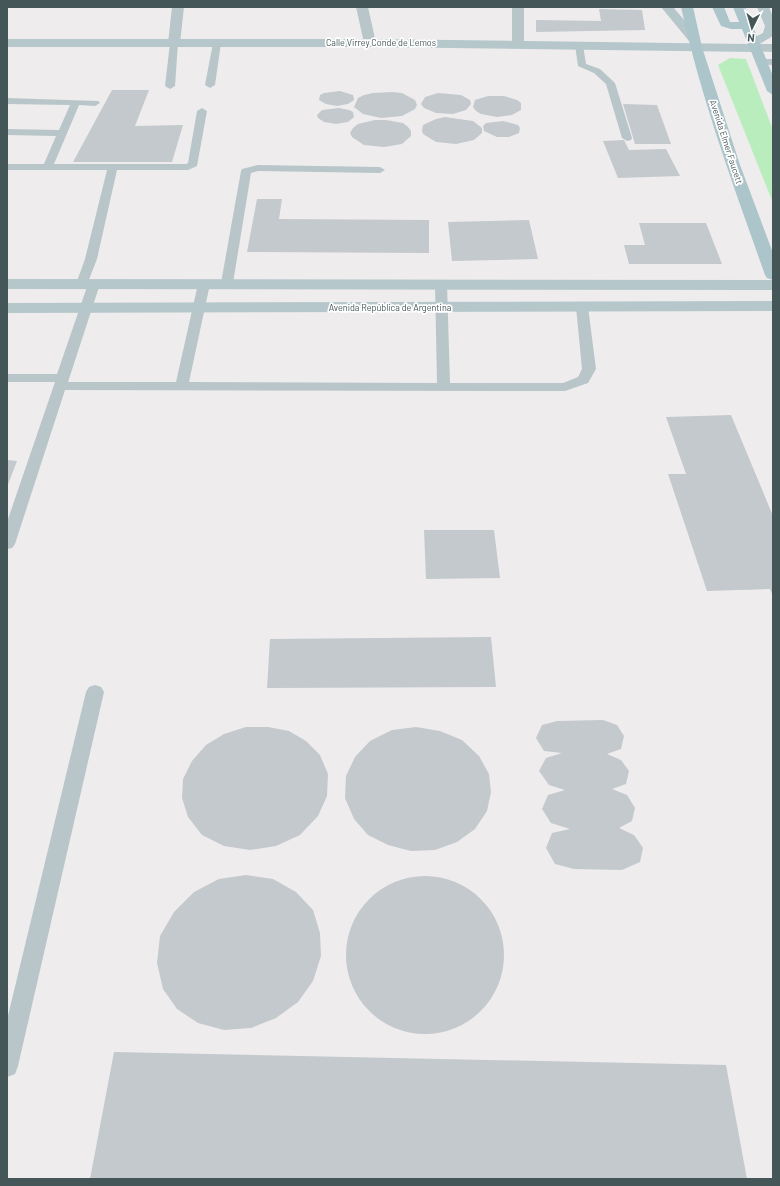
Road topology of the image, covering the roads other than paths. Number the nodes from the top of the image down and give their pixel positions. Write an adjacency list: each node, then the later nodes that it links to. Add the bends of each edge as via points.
1 (178, 7): 13 (street)
2 (362, 7): 15 (street)
3 (518, 7): 16 (street)
4 (667, 7): 11 (main road)
5 (687, 7): 11 (main road, Avenida Elmer Faucett)
6 (718, 7): 9 (main road, via 725,24)
7 (739, 7): 9 (main road)
8 (763, 7): 10 (main road, via 771,26)
9 (746, 25): 18 (main road)
10 (771, 35): 18 (main road)
11 (694, 42): 17 (main road, Calle Virrey Conde de Lemos); 18 (main road, Calle Virrey Conde de Lemos); 35 (main road, Avenida Elmer Faucett)
12 (7, 43): 13 (main road, Calle Virrey Conde de Lemos)
13 (174, 43): 14 (main road, Calle Virrey Conde de Lemos); 22 (lane)
14 (217, 43): 15 (main road, Calle Virrey Conde de Lemos); 21 (lane)
15 (370, 43): 16 (main road, Calle Virrey Conde de Lemos)
16 (518, 44): 17 (main road, Calle Virrey Conde de Lemos)
17 (579, 45): 30 (lane, via 582,66 597,71 610,83)
18 (754, 46): 19 (street); 20 (main road)
19 (773, 48)
20 (769, 68): 23 (main road)
21 (210, 85)
22 (170, 86)
23 (773, 91)
24 (7, 102): 25 (lane)
25 (76, 102): 26 (lane); 29 (lane)
26 (95, 102)
27 (202, 111): 33 (lane, via 191,166)
28 (7, 132): 29 (lane)
29 (63, 133): 32 (lane)
30 (627, 138)
31 (7, 167): 32 (lane)
32 (48, 167): 33 (lane)
33 (113, 167): 38 (lane, via 91,259)
34 (380, 170): 36 (lane, via 258,168 246,171)
35 (773, 275)
36 (227, 283): 39 (main road); 40 (main road)
37 (7, 284): 38 (main road)
38 (88, 284): 39 (main road); 45 (lane)
39 (204, 284): 46 (lane)
40 (441, 284): 41 (main road); 47 (lane)
41 (773, 285)
42 (773, 306): 43 (main road, Avenida República de Argentina)
43 (582, 307): 47 (main road, Avenida República de Argentina); 51 (lane, via 589,369 583,380 565,387)
44 (7, 308): 45 (main road, Avenida República de Argentina)
45 (85, 308): 46 (main road, Avenida República de Argentina); 49 (lane)
46 (199, 308): 47 (main road, Avenida República de Argentina); 50 (lane)
47 (442, 308): 51 (lane)
48 (7, 378): 49 (lane)
49 (60, 382): 50 (lane); 52 (lane)
50 (182, 386): 51 (lane)
51 (444, 387)
52 (7, 544)
53 (95, 692): 54 (lane)
54 (7, 1066)

